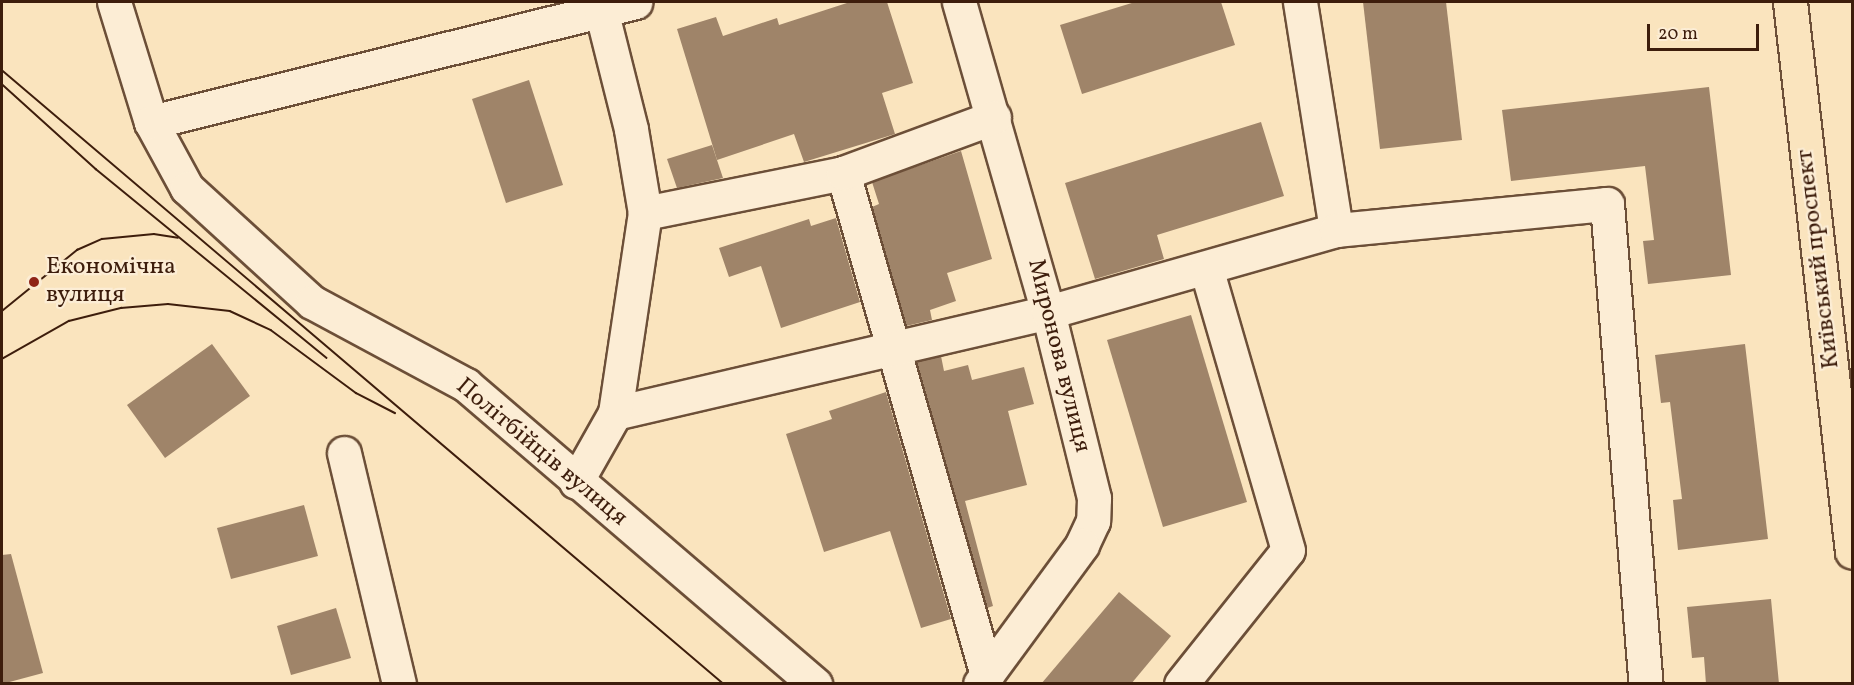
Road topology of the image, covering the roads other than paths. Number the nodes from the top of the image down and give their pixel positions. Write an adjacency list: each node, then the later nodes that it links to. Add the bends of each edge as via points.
1 (114, 2): 8 (street, Політбійців вулиця)
2 (635, 2): 6 (street)
3 (960, 2): 7 (street, Миронова вулиця)
4 (1300, 2): 11 (street)
5 (1790, 2): 18 (main road, Київський проспект)
6 (600, 6): 8 (street); 10 (street, via 631,129)
7 (994, 117): 9 (street); 13 (street, Миронова вулиця)
8 (151, 122): 17 (street, Політбійців вулиця, via 187,188 312,302 466,385)
9 (843, 173): 10 (street); 14 (street)
10 (645, 213): 15 (street)
11 (1336, 230): 12 (street); 20 (street, via 1607,204)
12 (1206, 268): 13 (street); 23 (street, via 1288,550)
13 (1048, 312): 14 (street); 19 (street, Миронова вулиця, via 1094,498 1093,520 1082,545)
14 (895, 348): 15 (street); 19 (street)
15 (615, 413): 17 (street)
16 (344, 453): 21 (street)
17 (576, 483): 22 (street, Політбійців вулиця)
18 (1852, 552)
19 (983, 679)
20 (1638, 679)
21 (399, 684)
22 (815, 684)
23 (1181, 684)

